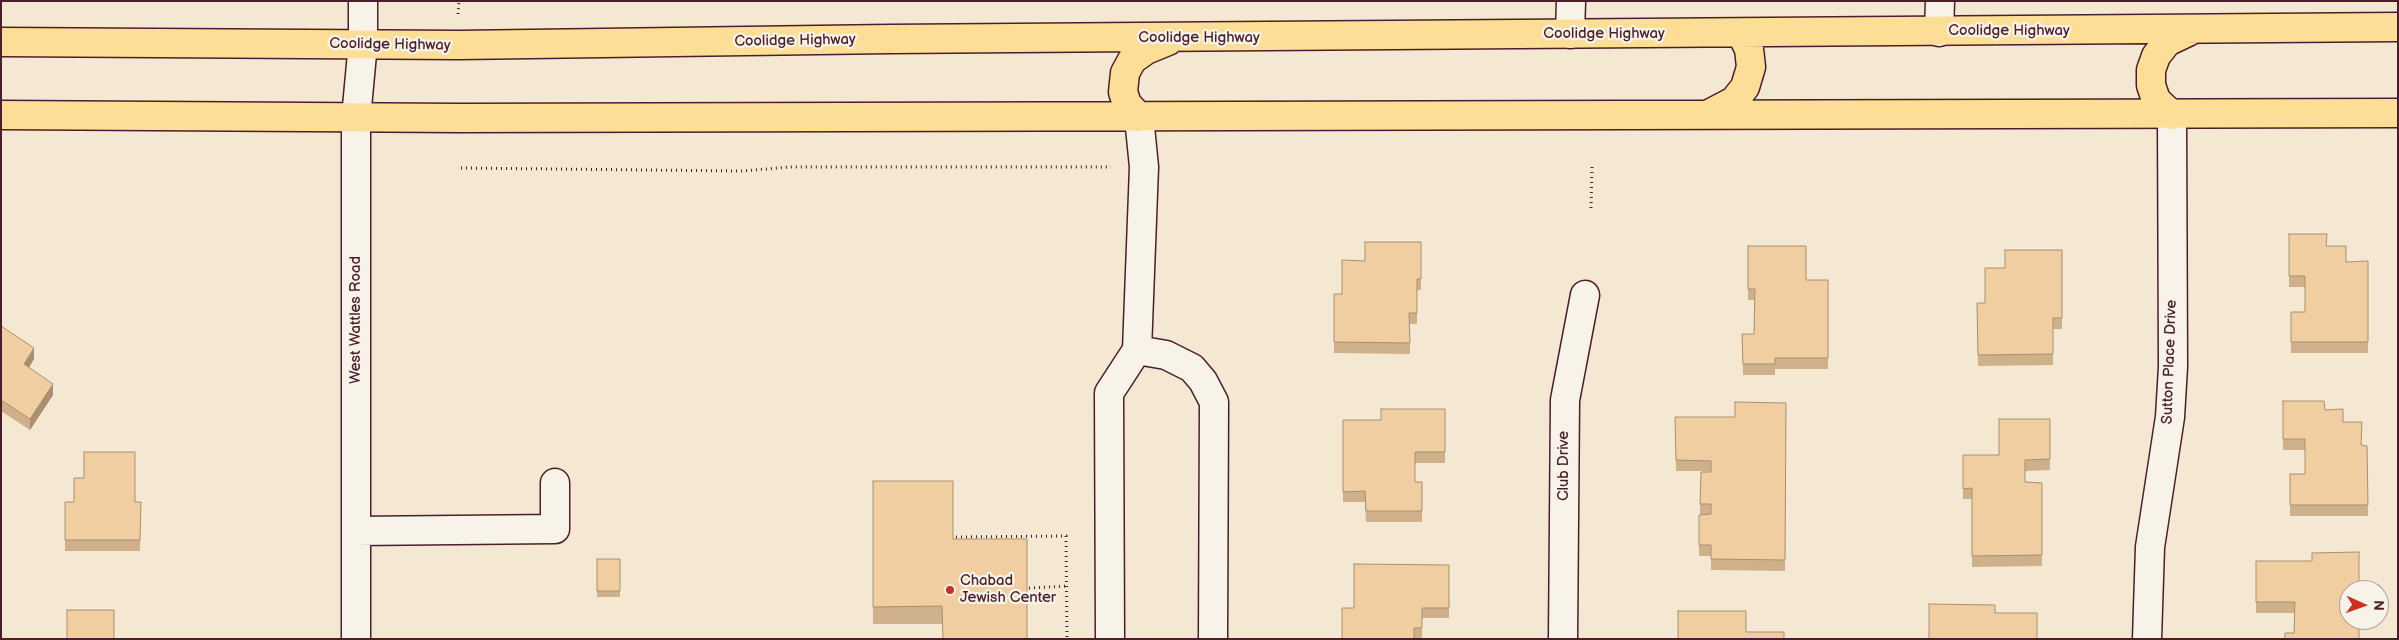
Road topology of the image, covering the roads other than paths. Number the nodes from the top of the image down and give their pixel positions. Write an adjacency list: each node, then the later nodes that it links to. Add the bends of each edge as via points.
1 (363, 1): 11 (street, West Wattles Road)
2 (1571, 1): 8 (street)
3 (1940, 1): 6 (street)
4 (2398, 27): 5 (main road, Coolidge Highway)
5 (2192, 30): 6 (main road, Coolidge Highway); 14 (main road, via 2167,42 2156,56 2151,70 2156,100)
6 (1939, 32): 7 (main road, Coolidge Highway)
7 (1741, 33): 8 (main road, Coolidge Highway); 12 (main road, via 1749,49 1751,67 1745,87 1734,100)
8 (1570, 34): 9 (main road, Coolidge Highway)
9 (1176, 38): 11 (main road, Coolidge Highway, via 459,46); 16 (main road, via 1146,50 1132,60 1125,73 1123,92 1127,104)
10 (1, 42): 11 (main road, Coolidge Highway)
11 (363, 44): 17 (street, West Wattles Road)
12 (1711, 113): 14 (main road); 16 (main road)
13 (2398, 113): 14 (main road)
14 (2172, 114): 26 (street, Sutton Place Drive, via 2173,367 2170,417 2150,547)
15 (1, 115): 17 (main road)
16 (1139, 117): 17 (main road); 19 (street, via 1144,167)
17 (356, 118): 21 (street, West Wattles Road)
18 (1585, 295): 25 (street, Club Drive, via 1565,400)
19 (1137, 350): 23 (street, via 1109,393); 24 (street, via 1166,355 1192,368 1214,402)
20 (555, 483): 21 (street, via 555,529)
21 (356, 531): 22 (street, West Wattles Road)
22 (356, 639)
23 (1110, 639)
24 (1213, 639)
25 (1563, 639)
26 (2146, 639)

